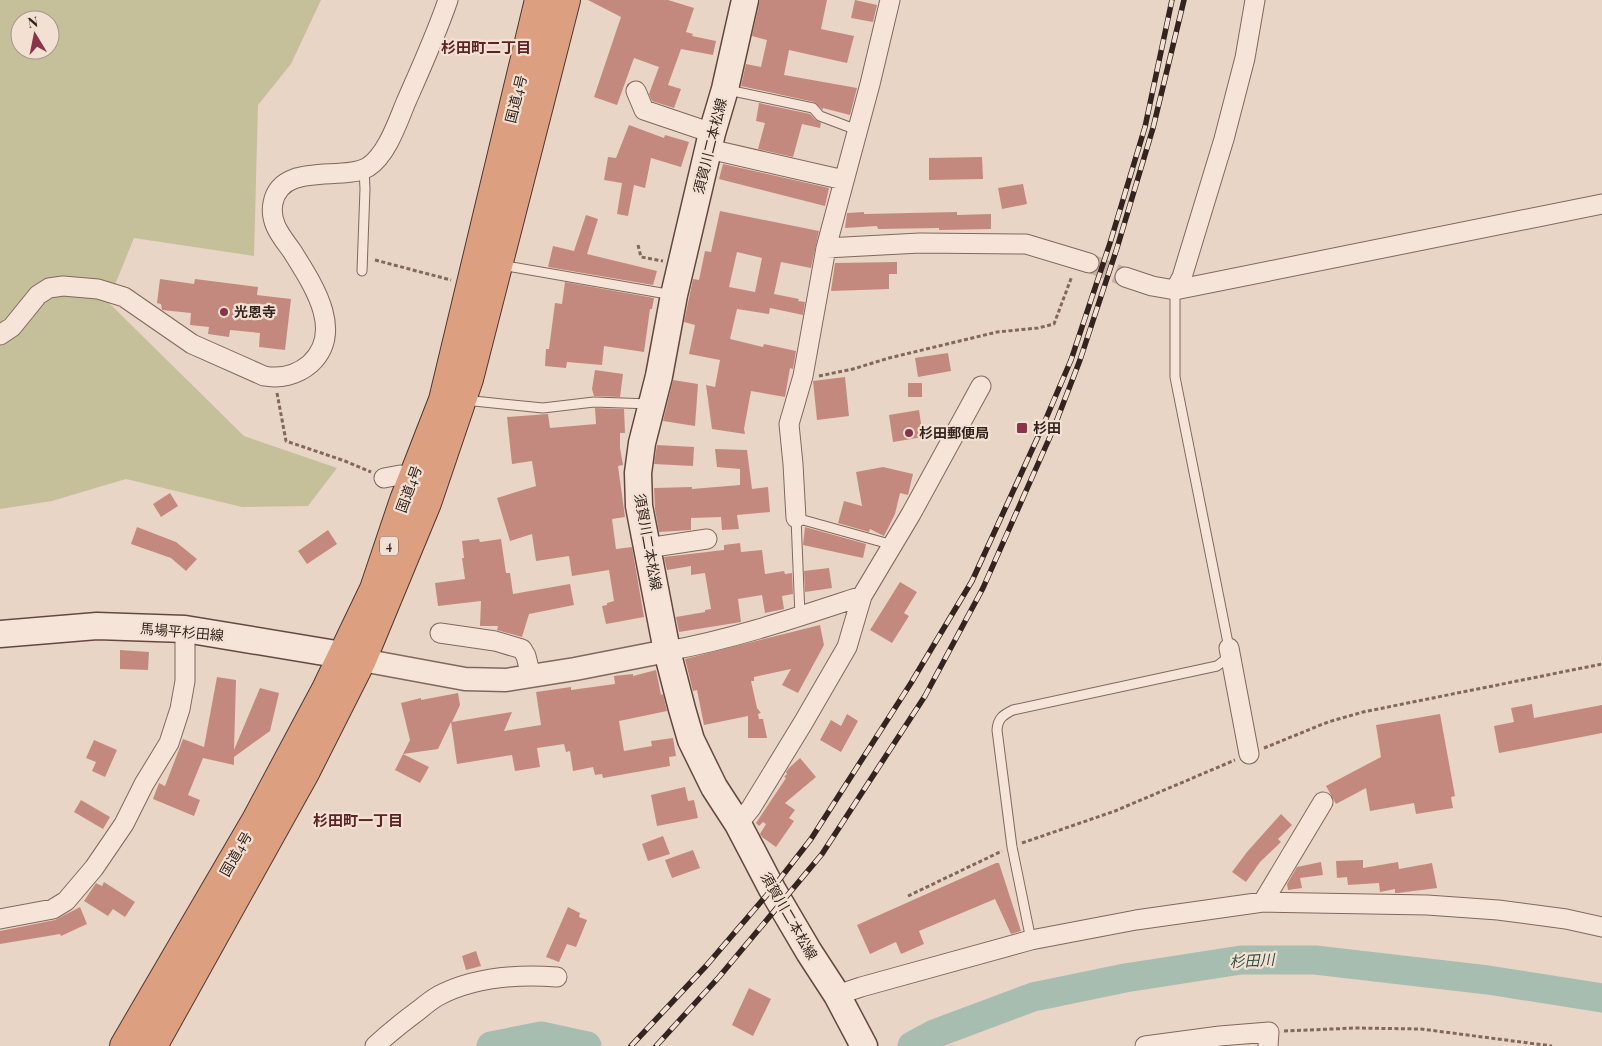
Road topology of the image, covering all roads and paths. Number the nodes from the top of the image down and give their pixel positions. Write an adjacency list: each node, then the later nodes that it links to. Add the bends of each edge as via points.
1 (448, 0): 11 (street, via 433,43 388,142 376,161)
2 (540, 0): 22 (highway, 国道4号 / 4)
3 (566, 0): 19 (highway, 国道4号 / 4)
4 (745, 0): 7 (main road, 須賀川二本松線)
5 (890, 0): 9 (street)
6 (1255, 0): 23 (street, via 1245,58 1224,139 1182,277)
7 (725, 89): 9 (lane, via 814,108 820,116); 10 (main road, 須賀川二本松線)
8 (636, 91): 10 (street, via 644,110)
9 (857, 130): 12 (street)
10 (711, 141): 12 (street); 18 (main road, 須賀川二本松線)
11 (364, 169): 16 (lane); 27 (street, via 296,178 275,196 272,212 277,230 323,308 326,326 324,341 315,359 290,375)
12 (844, 180): 15 (street)
13 (1602, 204): 23 (street)
14 (638, 245): 18 (path, via 641,257)
15 (826, 248): 17 (street, via 920,243 1026,244); 26 (street)
16 (362, 257): 20 (lane); 22 (path)
17 (1083, 261): 26 (path, via 1054,324 997,332 824,376)
18 (682, 264): 24 (main road, 須賀川二本松線)
19 (498, 265): 24 (lane); 29 (highway, 国道4号 / 4)
20 (362, 271)
21 (1125, 277): 23 (street)
22 (470, 285): 32 (highway, 国道4号 / 4, via 443,400)
23 (1175, 290): 42 (lane, via 1175,377)
24 (674, 296): 30 (main road, 須賀川二本松線)
25 (0, 334): 27 (street, via 49,288 98,289 124,297 192,344)
26 (803, 376): 33 (street, via 789,424)
27 (274, 378): 31 (path, via 286,441)
28 (980, 386): 35 (street)
29 (462, 400): 30 (lane, via 543,408 594,402); 44 (highway, 国道4号 / 4, via 427,503)
30 (651, 404): 36 (main road, 須賀川二本松線, via 638,473 639,506)
31 (384, 478): 32 (street, via 400,475)
32 (412, 480): 44 (highway, 国道4号 / 4)
33 (796, 518): 35 (lane); 38 (lane)
34 (707, 539): 36 (street)
35 (893, 545): 37 (street)
36 (647, 548): 43 (main road, 須賀川二本松線)
37 (862, 596): 38 (street); 48 (street, via 847,648 777,766)
38 (800, 616): 43 (street, via 708,643)
39 (185, 629): 41 (main road, 馬場平杉田線, via 97,626); 44 (main road, 馬場平杉田線); 50 (street, via 185,681 180,708 169,743 124,824 94,868 66,901 53,909)
40 (440, 633): 45 (street, via 496,641 522,649)
41 (0, 634)
42 (1229, 648): 46 (street); 52 (lane, via 1226,659 1217,666 1002,715 996,730 1012,847)
43 (667, 651): 45 (street); 48 (main road, 須賀川二本松線, via 691,740 714,788)
44 (352, 658): 45 (street, via 465,679 506,680); 56 (highway, 国道4号 / 4); 57 (highway, 国道4号 / 4, via 305,773)
45 (531, 676)
46 (1249, 754)
47 (1323, 802): 49 (street)
48 (738, 824): 54 (main road, 須賀川二本松線, via 781,904)
49 (1263, 902): 51 (street, via 1436,905 1498,910); 52 (street, via 1136,920)
50 (0, 919)
51 (1602, 926)
52 (1031, 940): 54 (street, via 861,986)
53 (558, 977): 58 (street, via 530,975 473,982 438,996)
54 (840, 1000): 59 (main road, 須賀川二本松線)
55 (1268, 1039): 60 (street, via 1220,1036); 61 (path, via 1355,1028 1421,1029)
56 (124, 1046)
57 (153, 1046)
58 (375, 1046)
59 (864, 1046)
60 (1145, 1046)
61 (1552, 1046)

